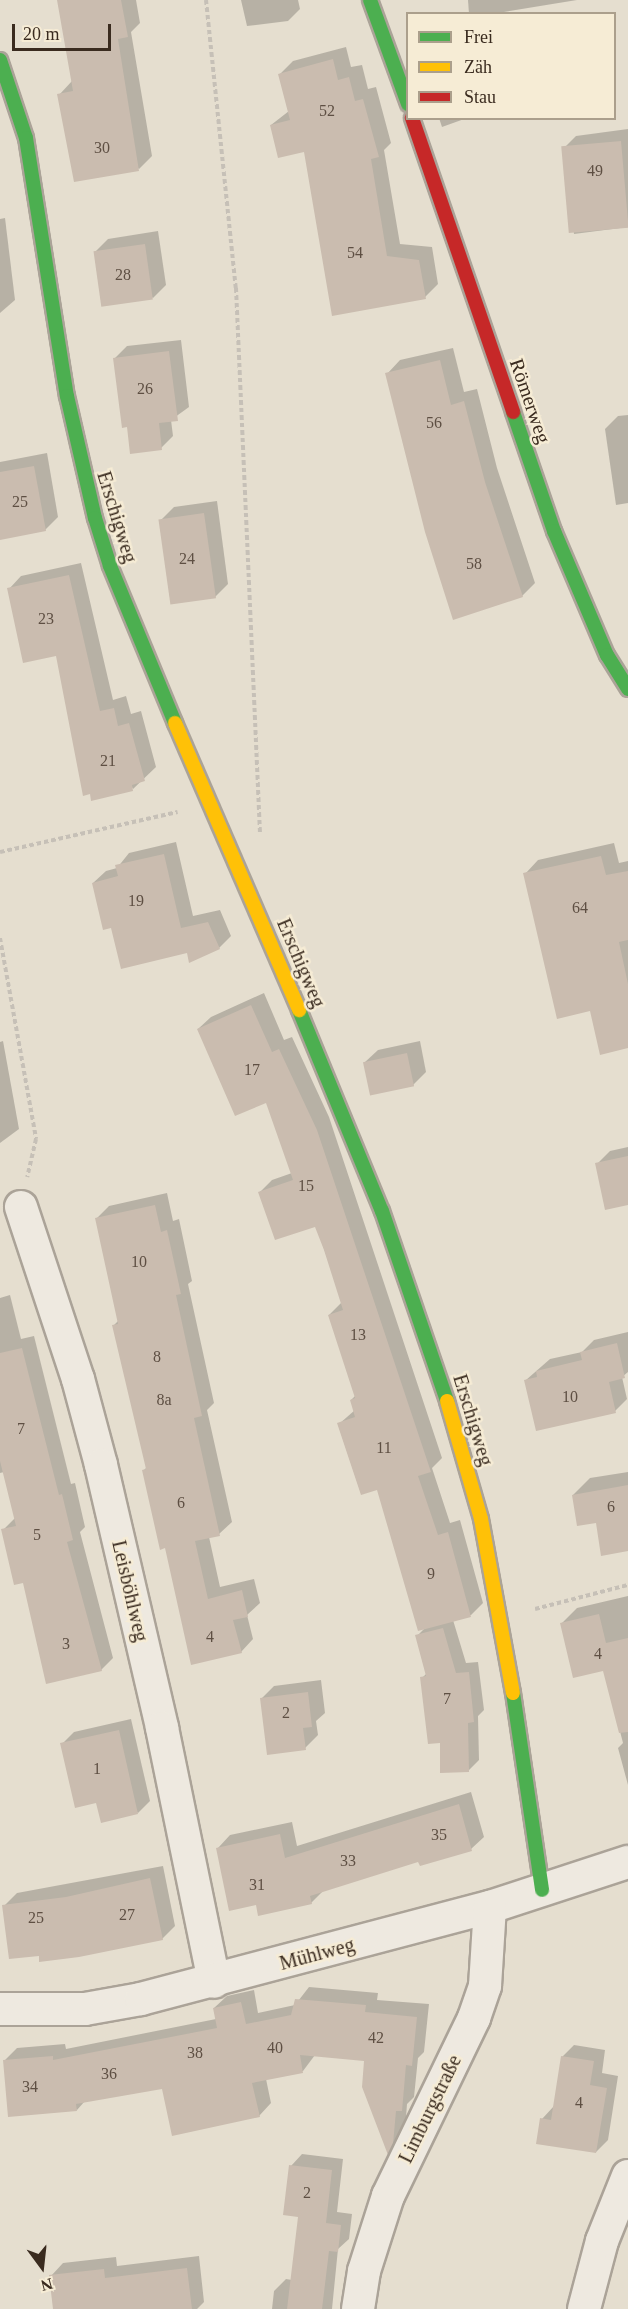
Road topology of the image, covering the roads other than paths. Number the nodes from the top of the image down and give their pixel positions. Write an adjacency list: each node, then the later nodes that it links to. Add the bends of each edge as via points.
1 (370, 0): 3 (street)
2 (0, 60): 8 (street, Erschigweg, via 26,138 67,396 95,518 140,643 212,804 382,1211 449,1407 481,1519 502,1617)
3 (406, 99)
4 (413, 120): 5 (street, Römerweg, via 554,531 607,655)
5 (628, 688)
6 (21, 1207): 10 (street, Leisböhlweg, via 78,1379 101,1465 162,1728)
7 (628, 1862): 8 (street, Mühlweg)
8 (542, 1890): 9 (street, Mühlweg)
9 (490, 1907): 10 (street, Mühlweg); 13 (street, Limburgstraße, via 490,1945 482,1996 388,2196 364,2271)
10 (214, 1982): 11 (street, Mühlweg, via 85,2009)
11 (0, 2009)
12 (628, 2176): 14 (street, via 602,2241)
13 (358, 2309)
14 (584, 2309)

